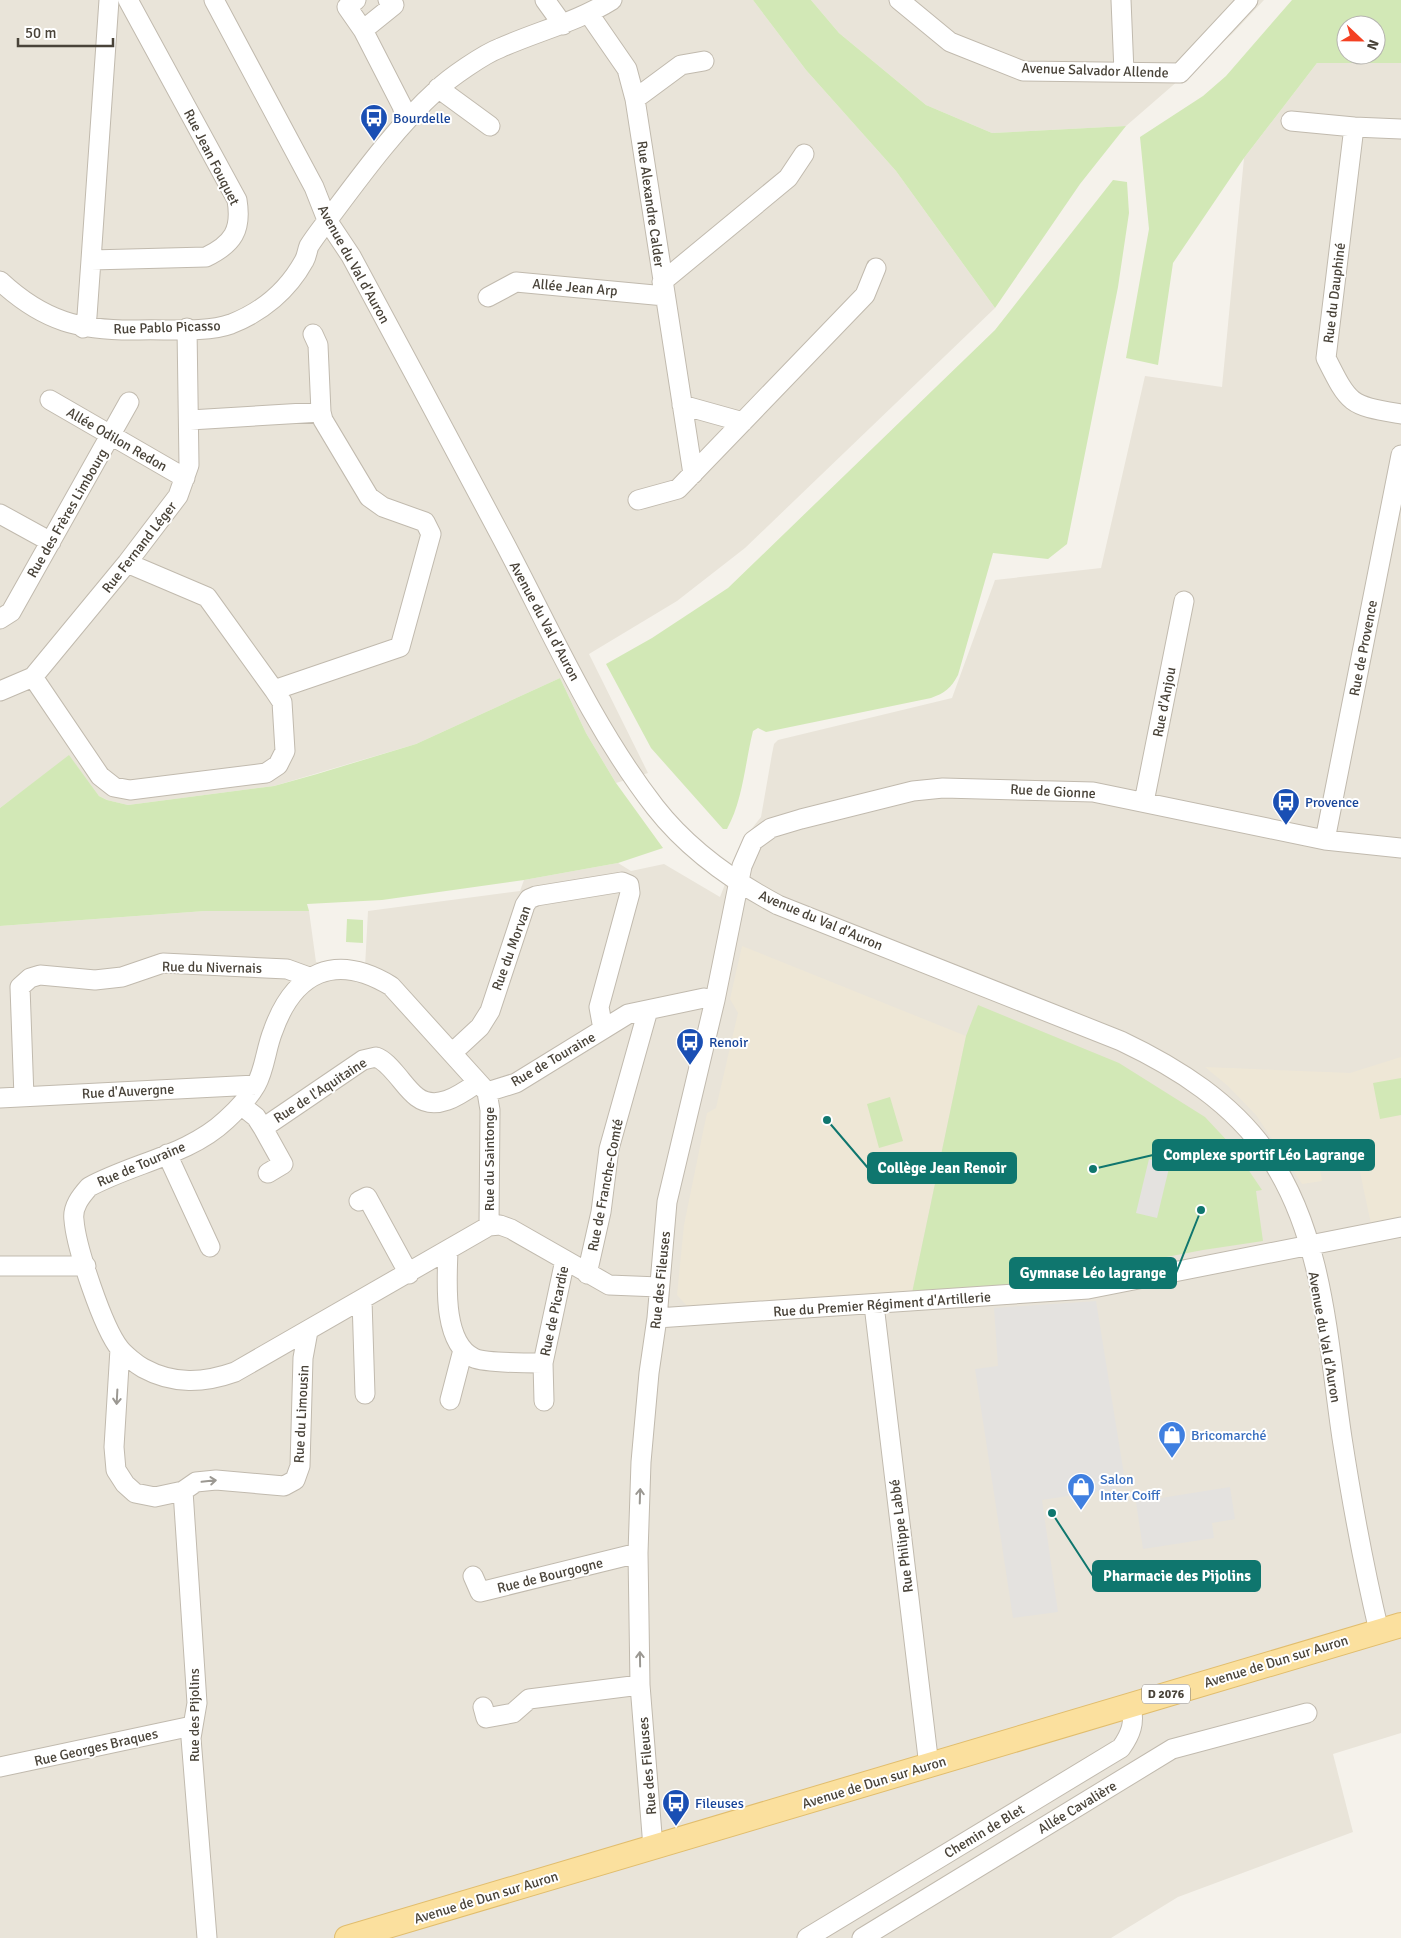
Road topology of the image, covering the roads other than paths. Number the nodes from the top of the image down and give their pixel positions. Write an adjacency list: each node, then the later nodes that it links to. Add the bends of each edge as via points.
1 (109, 0): 25 (street)
2 (128, 0): 25 (street, Rue Jean Fouquet, via 237,200 240,216 236,232 227,244 206,257)
3 (214, 0): 24 (street, Avenue du Val d'Auron, via 314,187)
4 (356, 0): 13 (street, via 347,7)
5 (388, 0): 13 (street, via 394,5)
6 (544, 0): 12 (street)
7 (612, 0): 11 (street, Rue Pablo Picasso)
8 (899, 0): 15 (street, Avenue Salvador Allende, via 950,42 1023,70)
9 (1121, 0): 15 (street)
10 (1248, 0): 15 (street, Avenue Salvador Allende, via 1180,73)
11 (589, 14): 12 (street, Rue Pablo Picasso); 17 (street, Rue Alexandre Calder, via 627,69)
12 (563, 24): 16 (street, Rue Pablo Picasso, via 498,48)
13 (363, 30): 18 (street)
14 (704, 61): 17 (street, via 681,65)
15 (1124, 72)
16 (438, 88): 18 (street, Rue Pablo Picasso); 20 (street)
17 (635, 99): 28 (street, Rue Alexandre Calder)
18 (406, 119): 24 (street, Rue Pablo Picasso)
19 (1291, 121): 21 (street)
20 (490, 126)
21 (1354, 127): 22 (street); 37 (street, Rue du Dauphiné, via 1326,358 1351,401 1362,407)
22 (1401, 129)
23 (804, 154): 28 (street, via 788,178)
24 (327, 220): 31 (street, Rue Pablo Picasso, via 309,247 305,260 276,297 255,313 229,324); 56 (street, Avenue du Val d'Auron, via 351,256 601,725 655,807 681,835)
25 (91, 260): 30 (street)
26 (876, 268): 39 (street, via 865,295)
27 (0, 281): 30 (street, Rue Pablo Picasso, via 37,309)
28 (664, 289): 29 (street, Allée Jean Arp, via 516,282); 35 (street, Rue Alexandre Calder)
29 (488, 297)
30 (83, 328): 31 (street, Rue Pablo Picasso)
31 (187, 328): 38 (street, Rue Fernand Léger)
32 (313, 334): 36 (street, via 318,345)
33 (50, 400): 40 (street, Allée Odilon Redon)
34 (130, 402): 40 (street, Rue des Frères Limbourg)
35 (682, 405): 39 (street); 42 (street, Rue Alexandre Calder)
36 (321, 412): 38 (street); 51 (street, via 369,497 383,507 425,522 431,534 400,647)
37 (1401, 414)
38 (190, 420): 43 (street, Rue Fernand Léger, via 189,465)
39 (743, 422): 42 (street)
40 (112, 435): 43 (street, Allée Odilon Redon); 46 (street, Rue des Frères Limbourg)
41 (1401, 455): 54 (street, Rue de Provence)
42 (693, 474): 44 (street, via 678,489)
43 (185, 478): 47 (street, Rue Fernand Léger, via 178,496)
44 (638, 500)
45 (0, 514): 46 (street)
46 (51, 542): 49 (street, Rue des Frères Limbourg, via 10,612)
47 (127, 563): 50 (street, Rue Fernand Léger); 51 (street, via 207,597)
48 (1184, 601): 53 (street, Rue d'Anjou)
49 (0, 619)
50 (33, 677): 51 (street, via 100,776 114,787 130,790 266,773 278,765 285,751 282,702); 52 (street, Rue Fernand Léger)
51 (274, 690)
52 (0, 691)
53 (1144, 802): 54 (street, Rue de Gionne); 56 (street, Rue de Gionne, via 1093,792 1050,789 928,788 802,819 764,832 748,850)
54 (1325, 840): 55 (street, Rue de Gionne)
55 (1401, 848)
56 (739, 882): 58 (street, Rue des Fileuses); 73 (street, Avenue du Val d'Auron, via 778,905 1157,1058 1217,1099 1268,1155 1288,1187)
57 (309, 977): 61 (street, Rue de Touraine, via 332,969 377,977 391,986); 62 (street, Rue de Touraine, via 288,996 272,1032); 64 (street, Rue du Nivernais, via 287,969 163,963 122,977 95,980 40,975 30,978 20,987)
58 (715, 1000): 59 (street, Rue de Touraine, via 704,998); 81 (street, Rue des Fileuses, via 667,1202)
59 (648, 1010): 60 (street, Rue de Touraine, via 628,1014); 80 (street, Rue de Franche-Comté, via 609,1149 601,1212)
60 (603, 1029): 61 (street, Rue du Morvan, via 599,1007 630,892 629,885 622,882 529,899 485,1020); 63 (street, Rue de Touraine, via 516,1083)
61 (452, 1054): 63 (street, Rue de Touraine)
62 (256, 1085): 64 (street, Rue d'Auvergne); 66 (street, Rue de Touraine)
63 (482, 1087): 67 (street, Rue de l'Aquitaine, via 456,1098 424,1101 382,1059 369,1057); 71 (street, Rue du Saintonge, via 490,1110)
64 (24, 1096): 65 (street, Rue d'Auvergne)
65 (0, 1098)
66 (241, 1105): 67 (street, Rue de l'Aquitaine, via 256,1117); 68 (street, Rue de Touraine, via 204,1137)
67 (263, 1128): 69 (street, via 283,1164)
68 (167, 1154): 74 (street); 78 (street, Rue de Touraine, via 100,1180 79,1197 73,1219)
69 (268, 1173)
70 (359, 1200): 79 (street, via 366,1196)
71 (489, 1226): 75 (street, Rue de Touraine); 76 (street, via 511,1229)
72 (1401, 1227): 73 (street, Rue du Premier Régiment d'Artillerie)
73 (1308, 1246): 83 (street, Rue du Premier Régiment d'Artillerie, via 1088,1290); 95 (street, Avenue du Val d'Auron, via 1320,1290 1344,1453)
74 (210, 1247)
75 (448, 1251): 79 (street, Rue de Touraine); 87 (street, via 447,1301 454,1331)
76 (565, 1260): 80 (street); 88 (street, Rue de Picardie)
77 (0, 1266): 78 (street)
78 (86, 1266): 86 (street, Rue de Touraine, via 101,1313)
79 (408, 1274): 82 (street, Rue de Touraine)
80 (587, 1274): 81 (street, via 609,1285)
81 (659, 1287): 84 (street, Rue des Fileuses)
82 (362, 1300): 85 (street, Rue de Touraine); 89 (street)
83 (874, 1305): 84 (street, Rue du Premier Régiment d'Artillerie); 101 (street, Rue Philippe Labbé)
84 (657, 1318): 93 (street, Rue des Fileuses, one-way to 84, via 641,1462)
85 (308, 1331): 86 (street, Rue de Touraine, via 235,1372 199,1382 166,1377 143,1368); 92 (street, Rue du Limousin, one-way to 85, via 196,1482 216,1480 284,1486 295,1480 300,1466 303,1358)
86 (120, 1349): 92 (street, Rue du Limousin, one-way to 92, via 114,1447 116,1470 135,1493 155,1497)
87 (463, 1350): 88 (street, Rue de Picardie, via 475,1359); 90 (street)
88 (543, 1364): 91 (street, Rue de Picardie)
89 (365, 1394)
90 (450, 1400)
91 (544, 1401)
92 (183, 1491): 100 (street, Rue des Pijolins, via 196,1703)
93 (638, 1553): 94 (street, Rue de Bourgogne, via 480,1592); 96 (street, Rue des Fileuses, one-way to 93)
94 (473, 1576)
95 (1390, 1628): 97 (main road, Avenue de Dun sur Auron / D 2076)
96 (640, 1685): 98 (street, via 529,1700 513,1713 486,1718); 103 (street, Rue des Fileuses)
97 (1130, 1706): 101 (main road, Avenue de Dun sur Auron / D 2076); 106 (street, Chemin de Blet, via 1134,1722 1129,1738 1121,1748)
98 (483, 1707)
99 (1307, 1713): 107 (street, Allée Cavalière, via 1172,1749)
100 (192, 1726): 102 (street, Rue Georges Braques); 104 (street, Rue des Pijolins)
101 (929, 1766): 103 (main road, Avenue de Dun sur Auron / D 2076)
102 (0, 1767)
103 (653, 1847): 105 (main road, Avenue de Dun sur Auron / D 2076)
104 (207, 1938)
105 (347, 1938)
106 (807, 1938)
107 (862, 1938)

